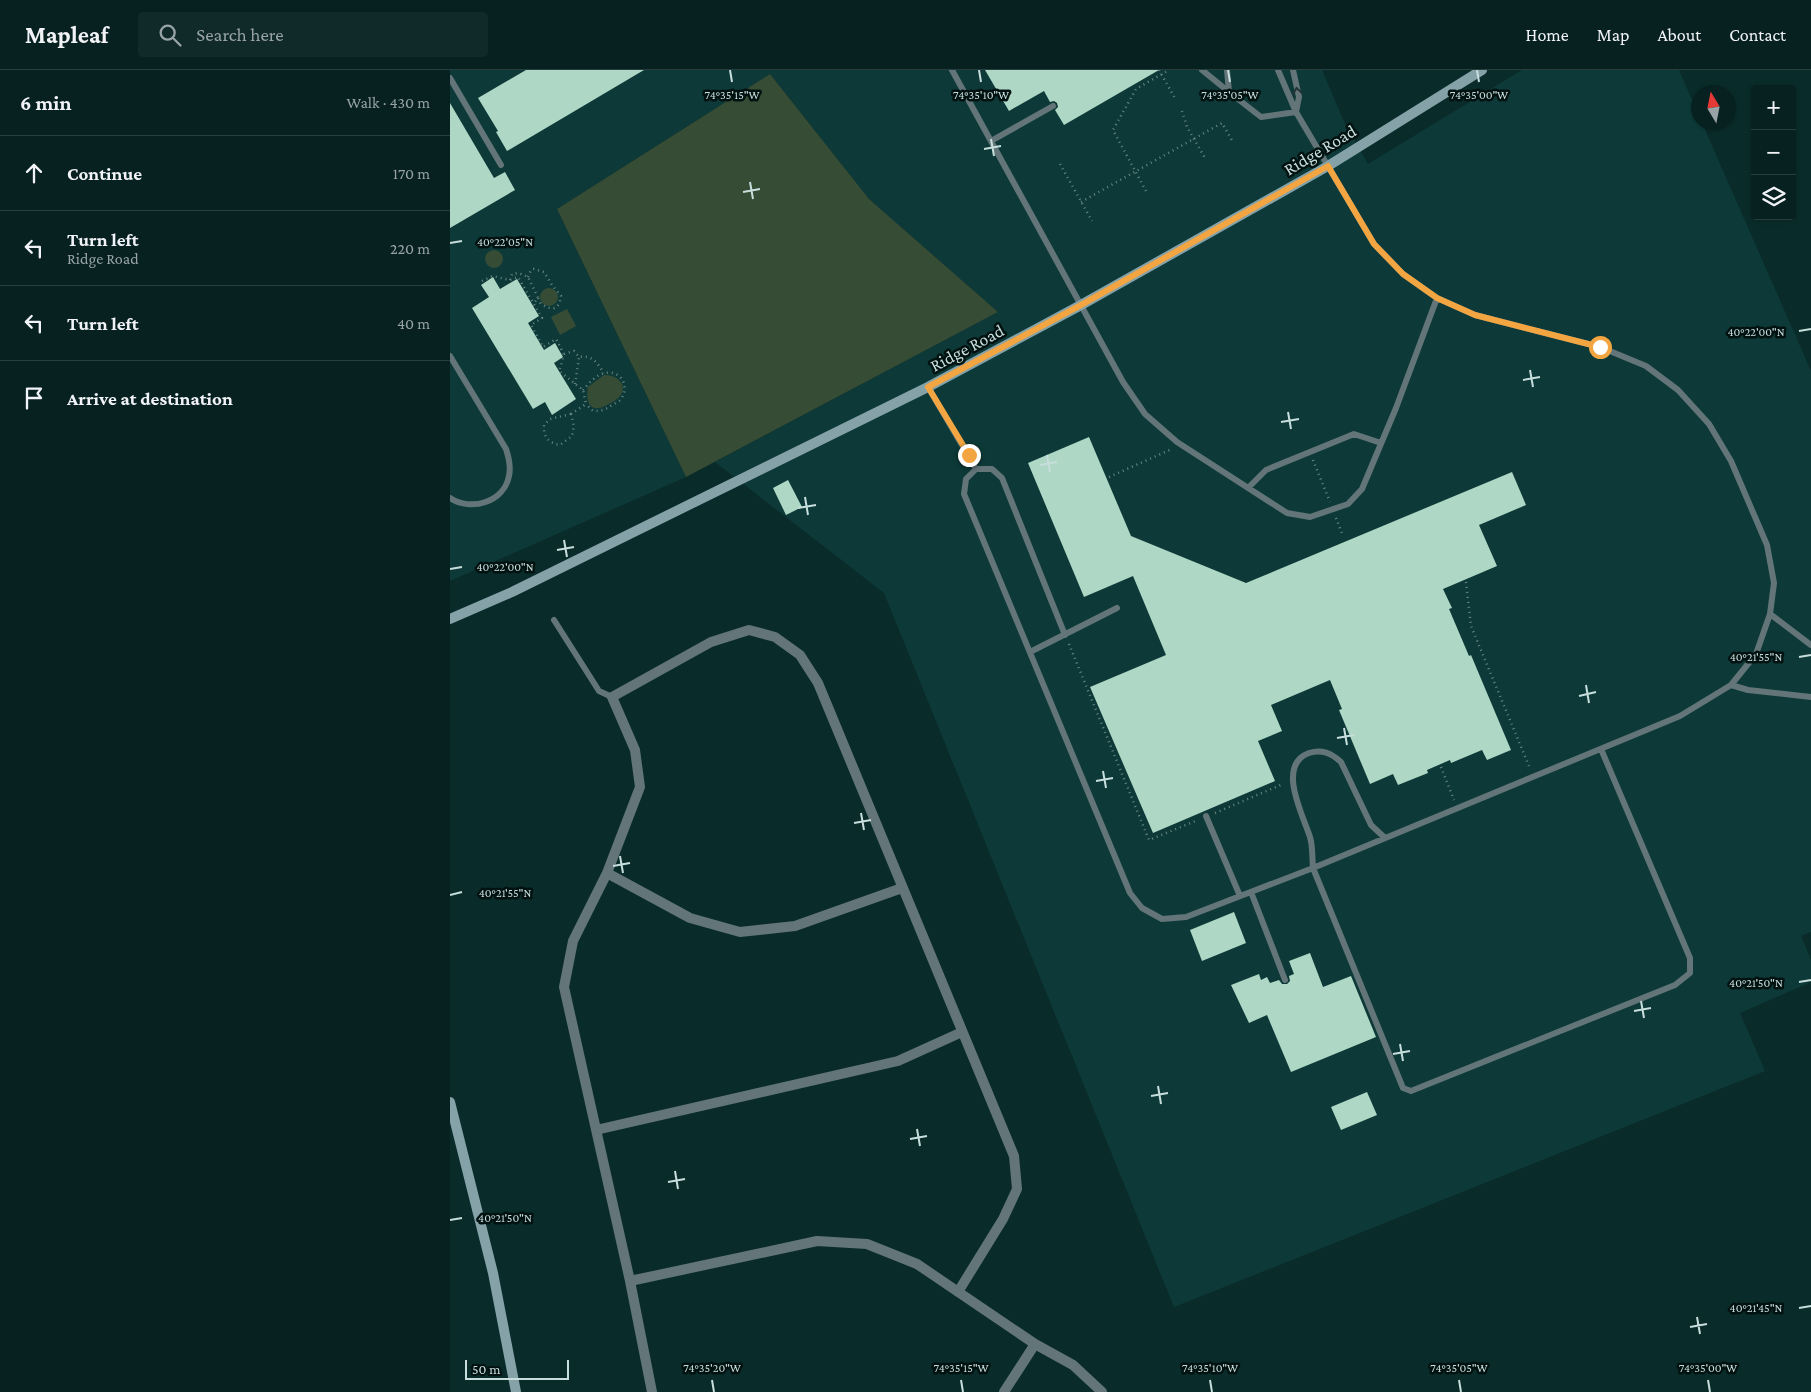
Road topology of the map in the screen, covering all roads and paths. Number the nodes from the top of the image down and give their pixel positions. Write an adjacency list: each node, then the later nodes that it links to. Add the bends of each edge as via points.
1 (952, 70): 17 (lane)
2 (1159, 70): 9 (path)
3 (1169, 70): 9 (path)
4 (1202, 70): 11 (lane)
5 (1227, 70): 11 (lane)
6 (1278, 70): 15 (lane)
7 (1293, 70): 15 (lane, one-way to 7, via 1299,97)
8 (1482, 70): 22 (street, Ridge Road)
9 (1162, 74): 12 (path); 23 (path, via 1136,89 1112,130)
10 (450, 78): 21 (lane)
11 (1229, 92): 15 (lane, via 1261,117)
12 (1176, 100)
13 (1053, 106): 17 (lane)
14 (1182, 111): 16 (path)
15 (1296, 112): 22 (lane)
16 (1194, 139): 18 (path, via 1222,123); 19 (path); 23 (path)
17 (992, 141): 33 (lane)
18 (1233, 142)
19 (1205, 158)
20 (1060, 164): 25 (path)
21 (501, 165)
22 (1328, 166): 31 (lane, via 1374,244 1403,274); 33 (street, Ridge Road)
23 (1136, 172): 24 (path); 25 (path)
24 (1146, 191)
25 (1081, 202): 26 (path)
26 (1092, 221)
27 (528, 277): 28 (path, via 512,274); 30 (path); 30 (path, via 534,269 544,272 561,296 560,304 552,309 541,304)
28 (510, 280): 29 (path, via 492,276); 32 (path, via 518,277)
29 (482, 281)
30 (538, 298): 32 (path)
31 (1437, 298): 44 (lane); 54 (lane, via 1475,315 1600,347 1646,366 1678,390 1709,424 1731,461 1767,545 1774,583)
32 (534, 303): 34 (path, via 542,318 531,325 543,347 556,339)
33 (1081, 305): 39 (street, Ridge Road); 43 (lane, via 1122,382 1145,414)
34 (564, 354): 36 (path, via 574,351); 38 (path, via 559,371)
35 (450, 356): 49 (lane, via 510,461 509,476 503,490 494,499 466,505)
36 (579, 358): 37 (path, via 594,359); 38 (path)
37 (604, 373): 40 (path); 41 (path, via 622,378 625,384 620,400 602,411 593,411)
38 (575, 384): 40 (path)
39 (928, 387): 46 (lane); 55 (street, Ridge Road, via 512,592)
40 (583, 390): 41 (path)
41 (586, 404): 42 (path)
42 (570, 414): 42 (path, via 550,419 544,426 552,443 560,444 572,436 574,426)
43 (1176, 442): 47 (path, via 1171,450); 48 (lane)
44 (1381, 443): 45 (lane, via 1354,434); 50 (lane, via 1362,489 1348,504)
45 (1310, 452): 48 (lane, via 1266,470); 50 (path)
46 (976, 469): 57 (lane, via 992,469 1002,478); 59 (lane, via 966,479 964,494)
47 (1109, 477)
48 (1248, 488): 50 (lane, via 1287,513 1310,517)
49 (450, 498)
50 (1333, 509): 51 (path)
51 (1344, 536)
52 (1466, 582): 64 (path, via 1471,626)
53 (1117, 608): 57 (lane)
54 (1770, 614): 58 (lane); 60 (lane, via 1756,654)
55 (450, 619)
56 (554, 620): 61 (lane, via 598,691)
57 (1065, 635): 59 (lane); 68 (path, via 1149,840)
58 (1811, 645)
59 (1030, 652): 74 (lane, via 1130,893 1142,908 1162,919 1186,917)
60 (1732, 685): 62 (lane, via 1748,690); 63 (lane, via 1680,716)
61 (612, 697): 71 (street, via 636,750 640,787); 72 (street, via 711,642 749,630 775,636 800,655 818,683)
62 (1811, 697)
63 (1602, 749): 67 (lane); 70 (lane, via 1690,958 1690,973 1676,985 1411,1091 1403,1088)
64 (1529, 766)
65 (1441, 767): 67 (path)
66 (1292, 781): 68 (path); 69 (lane, via 1294,768 1306,754 1317,751 1333,755 1341,762 1372,825); 70 (lane, via 1311,840)
67 (1458, 808): 69 (lane)
68 (1206, 816): 74 (lane)
69 (1385, 838): 70 (lane)
70 (1313, 868): 73 (lane)
71 (607, 873): 72 (street, via 690,918 740,932 795,926); 78 (street, via 573,941 564,987)
72 (902, 888): 76 (street)
73 (1251, 892): 74 (lane); 75 (lane)
74 (1240, 896)
75 (1285, 980)
76 (962, 1032): 78 (street, via 898,1061); 80 (street, via 1014,1156 1017,1189 1003,1219)
77 (450, 1102): 82 (street, via 492,1273)
78 (596, 1130): 79 (street)
79 (630, 1281): 80 (street, via 817,1241 867,1244 917,1264); 83 (street)
80 (958, 1292): 81 (street)
81 (1034, 1344): 84 (street); 85 (street, via 1073,1365)
82 (516, 1392)
83 (652, 1392)
84 (1004, 1392)
85 (1102, 1392)

